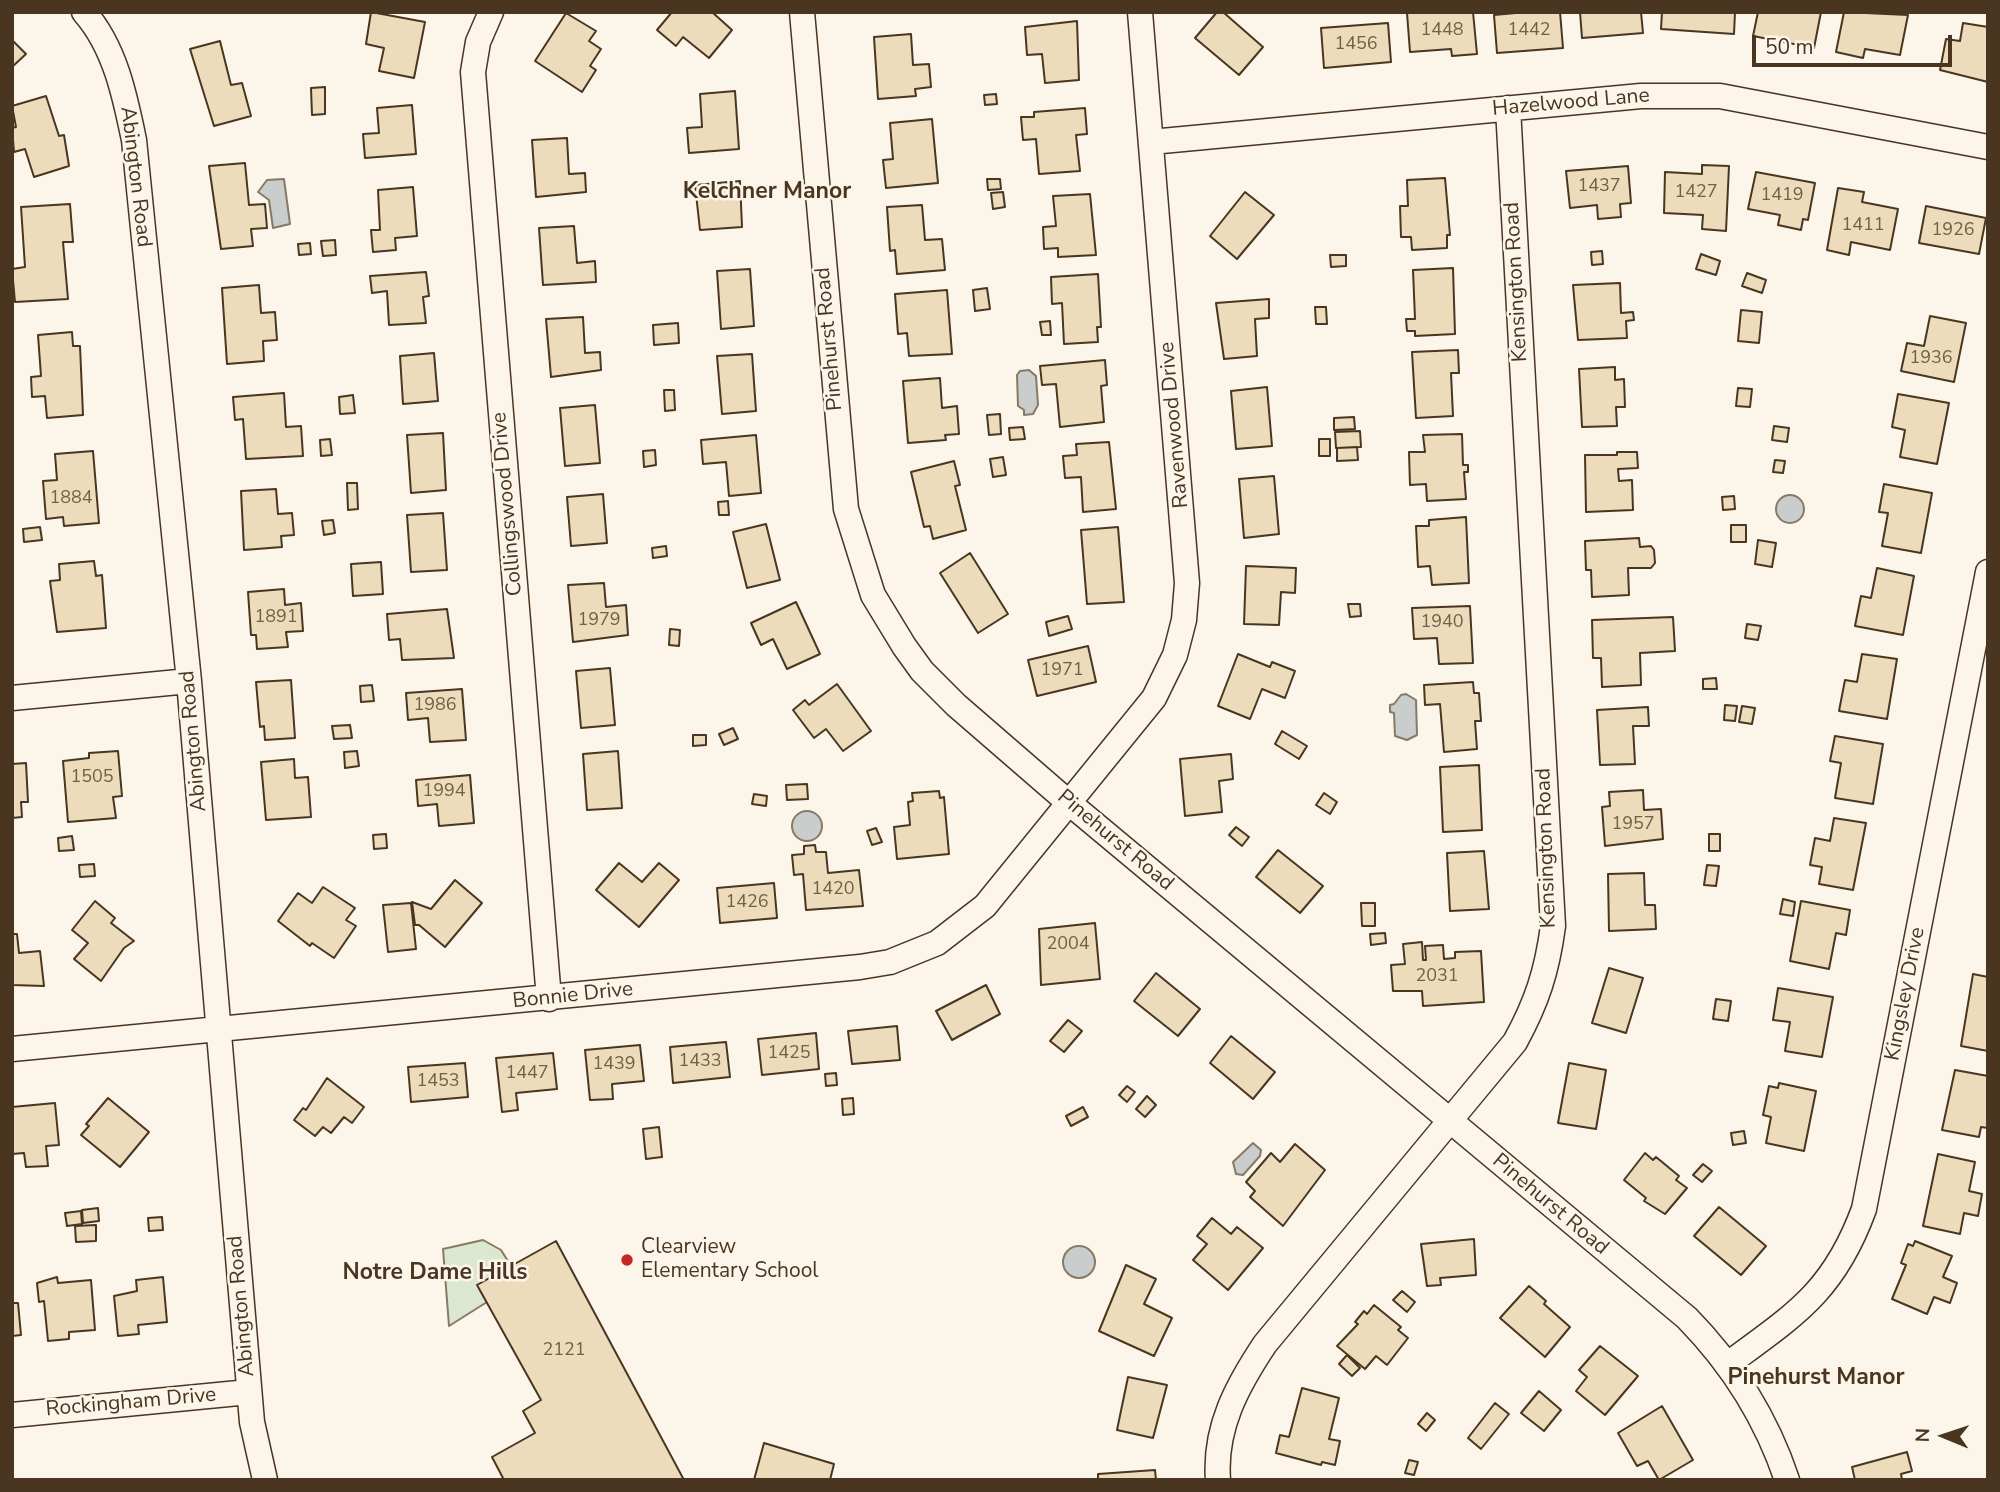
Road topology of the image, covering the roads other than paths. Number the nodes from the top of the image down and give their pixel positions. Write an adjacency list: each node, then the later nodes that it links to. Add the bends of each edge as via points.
1 (84, 12): 9 (street, Abington Road, via 114,64 134,139)
2 (491, 12): 12 (street, Collingswood Drive, via 478,42 473,72)
3 (802, 12): 11 (street, Pinehurst Road, via 842,478 862,567 888,621 922,671)
4 (1140, 12): 6 (street, Ravenwood Drive)
5 (1508, 108): 6 (street, Hazelwood Lane); 7 (street, Hazelwood Lane, via 1693,94 1720,96); 15 (street, Kensington Road, via 1553,926 1548,965 1536,1003 1515,1042)
6 (1151, 142): 11 (street, Ravenwood Drive, via 1187,583 1184,620 1175,654 1154,698)
7 (1988, 147)
8 (1988, 572): 16 (street, Kingsley Drive, via 1864,1209 1836,1271 1814,1298)
9 (189, 681): 10 (street); 13 (street, Abington Road)
10 (12, 698)
11 (1068, 802): 12 (street, Bonnie Drive, via 985,906 937,943 912,954 860,967); 15 (street, Pinehurst Road)
12 (549, 999): 13 (street, Bonnie Drive)
13 (218, 1029): 14 (street, Bonnie Drive); 17 (street, Abington Road)
14 (12, 1049)
15 (1450, 1122): 16 (street, Pinehurst Road, via 1687,1318); 20 (street, Kensington Road, via 1245,1375 1226,1412 1218,1444)
16 (1728, 1364): 21 (street, Pinehurst Road, via 1762,1418)
17 (249, 1392): 18 (street, Rockingham Drive); 19 (street, Abington Road)
18 (12, 1415)
19 (265, 1480)
20 (1218, 1480)
21 (1787, 1480)

